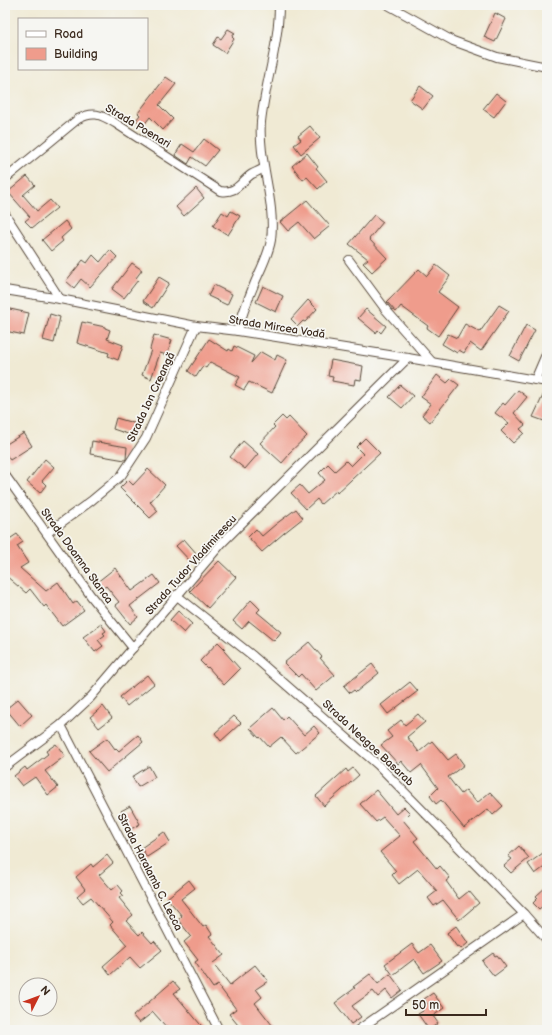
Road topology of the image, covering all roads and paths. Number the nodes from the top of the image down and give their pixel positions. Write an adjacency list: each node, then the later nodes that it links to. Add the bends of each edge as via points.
1 (279, 5): 4 (street, via 276,39 261,122)
2 (388, 5): 3 (street, via 453,41 497,57)
3 (547, 67)
4 (264, 168): 5 (street, Strada Poenari, via 252,174 234,190 220,191 115,123 95,114 78,120); 11 (street, via 272,212 270,242)
5 (5, 179)
6 (5, 214): 9 (street)
7 (349, 260): 14 (street, via 386,310)
8 (5, 290): 9 (street, Strada Mircea Vodă)
9 (60, 299): 10 (street, Strada Mircea Vodă)
10 (196, 326): 11 (street, Strada Mircea Vodă); 18 (street, Strada Ion Creangă, via 146,438 121,476)
11 (238, 331): 13 (street, Strada Mircea Vodă)
12 (547, 352): 15 (street)
13 (408, 358): 14 (street, Strada Mircea Vodă); 19 (street, Strada Tudor Vladimirescu, via 222,543)
14 (432, 362): 15 (street, Strada Mircea Vodă)
15 (535, 380): 16 (street, Strada Mircea Vodă)
16 (547, 382)
17 (5, 475): 18 (street, Strada Doamna Stanca)
18 (47, 534): 20 (street, Strada Doamna Stanca, via 91,596)
19 (176, 595): 20 (street, Strada Tudor Vladimirescu); 23 (street, Strada Neagoe Basarab, via 253,656 378,765)
20 (133, 648): 21 (street, Strada Tudor Vladimirescu, via 91,697)
21 (61, 725): 22 (street, Strada Tudor Vladimirescu); 25 (street, Strada Haralamb C. Lecca)
22 (5, 767)
23 (524, 914): 24 (street, Strada Neagoe Basarab); 26 (street)
24 (547, 940)
25 (219, 1030)
26 (358, 1030)

